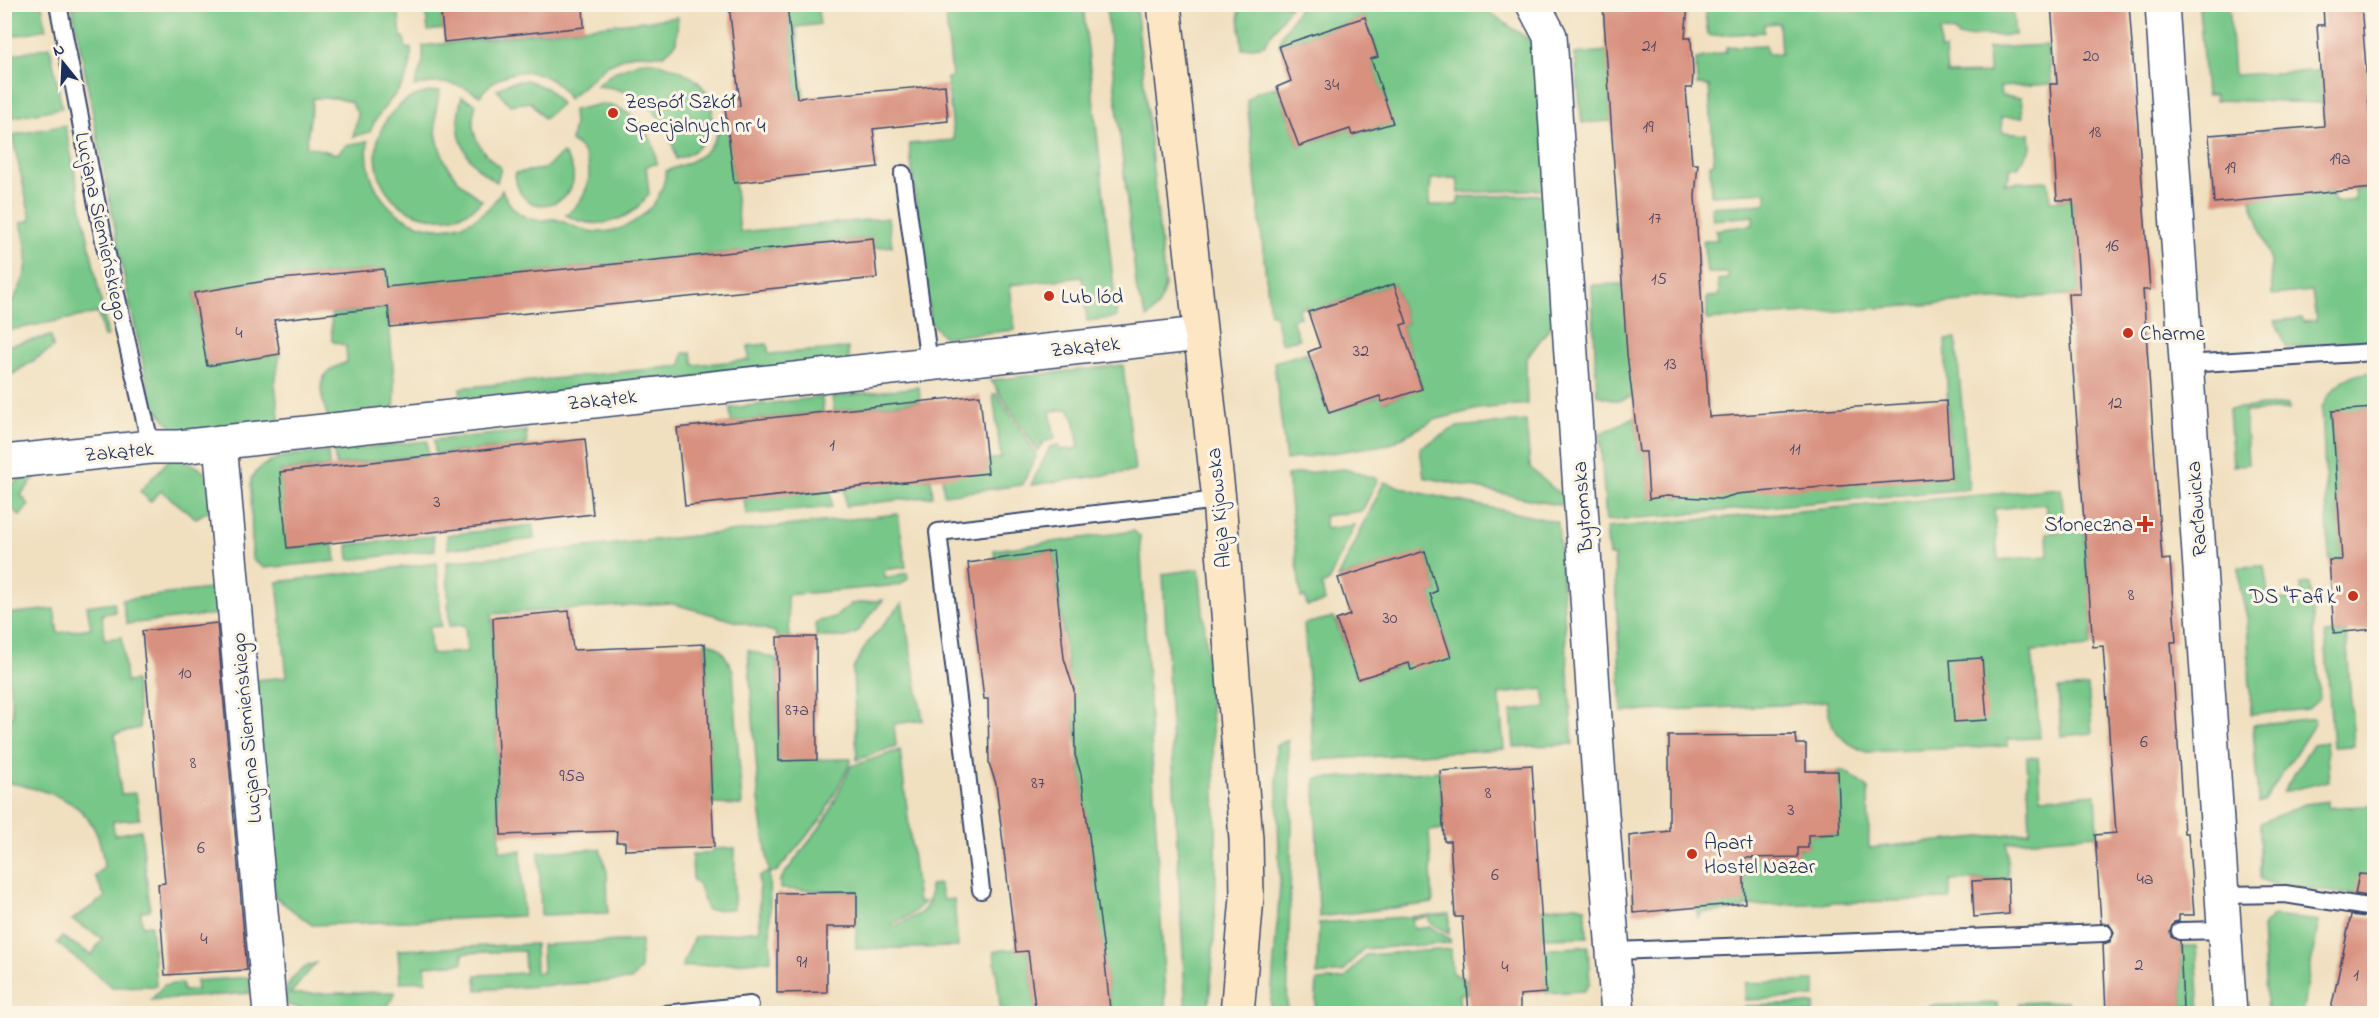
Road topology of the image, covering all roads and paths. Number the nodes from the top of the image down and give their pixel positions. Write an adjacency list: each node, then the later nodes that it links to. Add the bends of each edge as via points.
1 (58, 4): 11 (lane, Lucjana Siemieńskiego, via 105,246)
2 (1164, 4): 6 (street, Aleja Kijowska)
3 (1533, 4): 20 (street, Bytomska, via 1550,36)
4 (2162, 4): 9 (street, Racławicka)
5 (903, 174): 8 (lane)
6 (1200, 334): 8 (street, Zakątek); 13 (street, Aleja Kijowska)
7 (2374, 352): 9 (lane)
8 (929, 363): 10 (street, Zakątek)
9 (2186, 364): 15 (street, Racławicka)
10 (220, 442): 11 (street, Zakątek); 22 (street, Lucjana Siemieńskiego)
11 (151, 447): 12 (street, Zakątek)
12 (4, 462)
13 (1219, 500): 14 (lane, via 938,532); 24 (street, Aleja Kijowska, via 1246,839 1246,907)
14 (981, 890)
15 (2223, 895): 16 (lane, via 2285,894); 17 (street, Racławicka)
16 (2374, 908)
17 (2225, 930): 18 (lane); 26 (street, Racławicka)
18 (2180, 931)
19 (2104, 933): 20 (lane)
20 (1614, 951): 25 (street, Bytomska)
21 (750, 1005): 23 (lane)
22 (270, 1014)
23 (666, 1014)
24 (1237, 1014)
25 (1618, 1014)
26 (2230, 1014)

